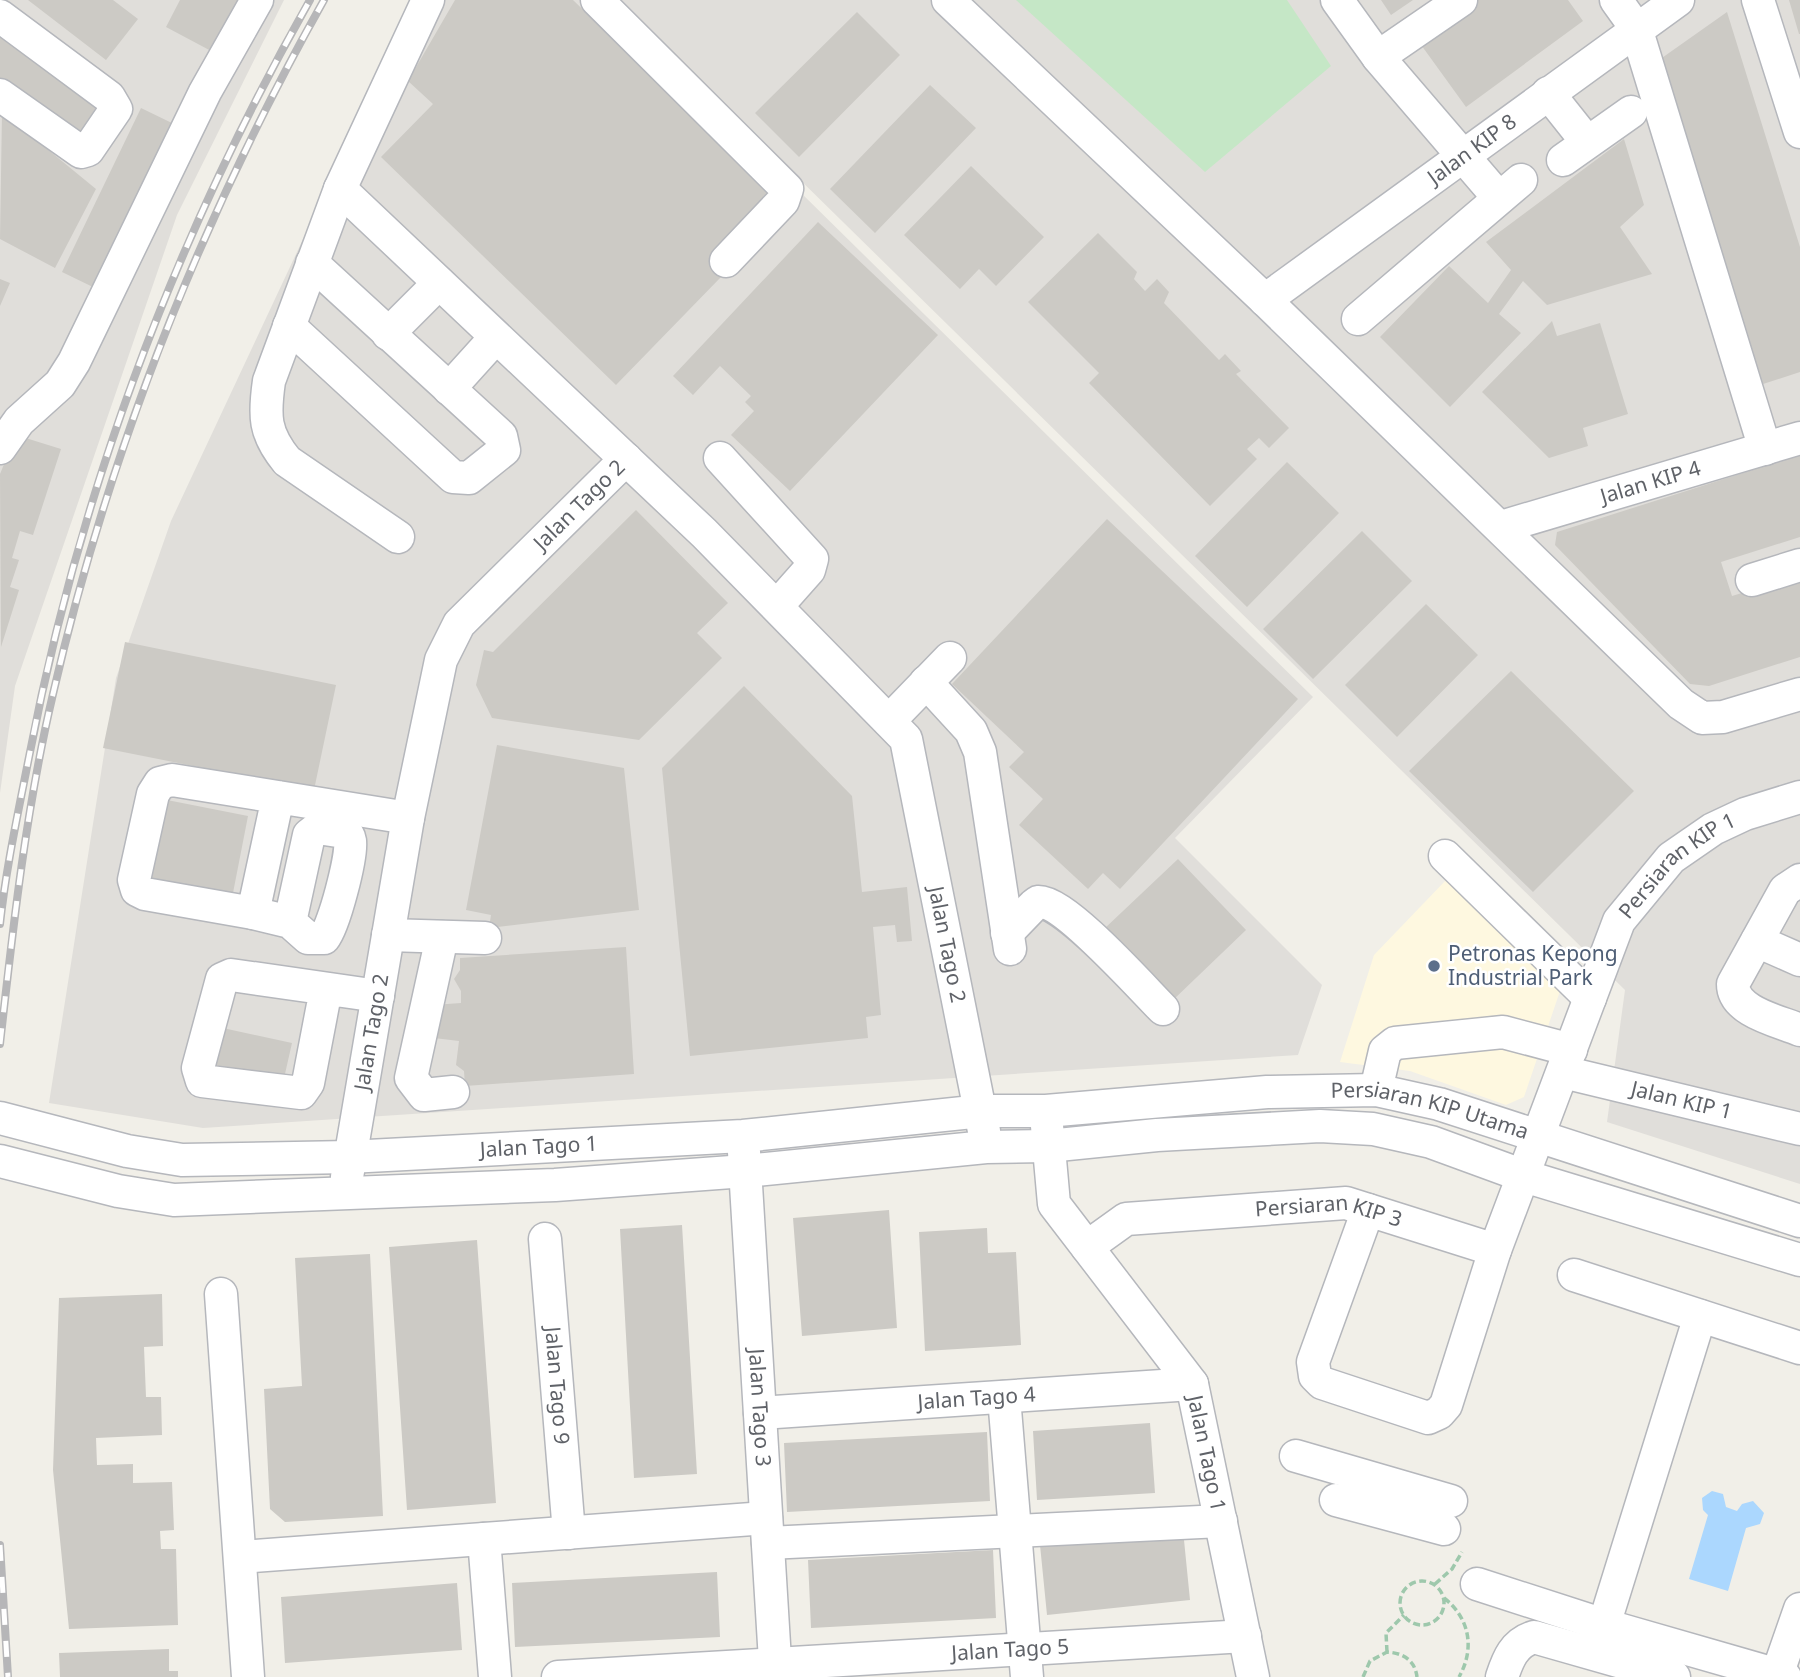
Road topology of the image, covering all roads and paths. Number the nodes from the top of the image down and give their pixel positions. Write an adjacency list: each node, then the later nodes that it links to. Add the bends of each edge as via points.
1 (257, 0): 29 (street, via 205,92 74,362 60,384 19,421)
2 (428, 0): 18 (street)
3 (597, 0): 19 (street, via 787,189 783,201)
4 (948, 0): 22 (street)
5 (1337, 0): 12 (street)
6 (1461, 0): 12 (street)
7 (1616, 0): 11 (street)
8 (1678, 0): 11 (street, Jalan KIP 8)
9 (1758, 0): 16 (street)
10 (0, 16): 14 (street, via 109,97 117,109 88,150 81,152)
11 (1636, 28): 13 (street, Jalan KIP 8); 30 (street)
12 (1378, 57): 17 (street)
13 (1548, 93): 15 (street, via 1575,151); 17 (street, Jalan KIP 8)
14 (0, 94)
15 (1631, 112)
16 (1800, 132)
17 (1463, 156): 22 (street, Jalan KIP 8); 23 (street, via 1510,189)
18 (340, 189): 20 (street); 21 (street)
19 (726, 261)
20 (312, 263): 24 (street); 25 (street)
21 (439, 283): 25 (street); 26 (street)
22 (1265, 300): 33 (street)
23 (1358, 319)
24 (289, 326): 27 (street, via 453,477 464,480 499,456 505,443); 34 (street, via 269,381 267,429 273,444 313,482)
25 (388, 334): 27 (street)
26 (496, 337): 27 (street); 32 (street)
27 (449, 389)
28 (1800, 438): 30 (street, Jalan KIP 4)
29 (0, 448)
30 (1765, 449): 33 (street, Jalan KIP 4)
31 (720, 458): 37 (street, via 812,559 809,570)
32 (626, 459): 37 (street, Jalan Tago 2); 44 (street, Jalan Tago 2, via 459,624 441,660)
33 (1501, 527): 40 (street, via 1681,704 1702,718 1723,717)
34 (398, 537)
35 (1800, 565): 36 (street)
36 (1752, 580)
37 (778, 605): 41 (street, Jalan Tago 2)
38 (950, 658): 39 (street)
39 (926, 682): 41 (street); 57 (street, via 971,731 980,752 1008,941 1034,905 1050,904 1085,930)
40 (1800, 694)
41 (888, 721): 62 (street, Jalan Tago 2, via 906,739)
42 (278, 797): 44 (street); 47 (street); 47 (street, via 172,780 160,783 150,806 134,880 137,890 145,894)
43 (1800, 797): 56 (street, Persiaran KIP 1, via 1713,829 1671,858 1619,921)
44 (408, 818): 49 (street, Jalan Tago 2)
45 (1445, 856): 56 (street)
46 (1800, 880): 52 (street, via 1785,890)
47 (253, 913): 48 (street)
48 (290, 922)
49 (388, 935): 50 (street); 55 (street, Jalan Tago 2)
50 (442, 937): 51 (street); 61 (street, via 411,1078 424,1095)
51 (485, 938)
52 (1757, 941): 53 (street); 58 (street, via 1733,991 1745,1007)
53 (1800, 960)
54 (326, 989): 54 (street, via 232,975 222,979 198,1068 202,1081 301,1093 308,1083); 55 (street)
55 (378, 996): 70 (street, Jalan Tago 2)
56 (1590, 998): 59 (street, Persiaran KIP 1)
57 (1163, 1009)
58 (1800, 1030)
59 (1567, 1061): 60 (street, Jalan KIP 1, via 1503,1032 1395,1043 1385,1051); 65 (street, Jalan KIP 1); 67 (street, Persiaran KIP 1)
60 (1376, 1090): 63 (street, Persiaran KIP Utama, via 1267,1091); 67 (street, Persiaran KIP Utama, via 1438,1104)
61 (453, 1092)
62 (982, 1111): 63 (street, Jalan Tago 1); 66 (street, Jalan Tago 1); 69 (street, Jalan Tago 2)
63 (1046, 1111): 68 (street, Jalan Tago 1)
64 (0, 1118): 70 (street, Jalan Tago 1, via 127,1151 182,1160)
65 (1800, 1129)
66 (743, 1136): 70 (street, Jalan Tago 1); 72 (street, Jalan Tago 3)
67 (1538, 1139): 73 (street, Persiaran KIP 1); 76 (street, Persiaran KIP Utama)
68 (1048, 1146): 69 (street, Jalan Tago 1); 73 (street, Persiaran KIP Utama, via 1266,1128 1373,1129 1431,1142); 78 (street, Jalan Tago 1, via 1054,1204)
69 (986, 1147): 72 (street, Jalan Tago 1)
70 (349, 1157): 74 (street, Jalan Tago 2)
71 (0, 1161): 74 (street, Jalan Tago 1, via 174,1200)
72 (745, 1171): 74 (street, Jalan Tago 1, via 555,1185); 87 (street, Jalan Tago 3)
73 (1524, 1176): 79 (street); 80 (street, Persiaran KIP Utama)
74 (345, 1193)
75 (1368, 1210): 78 (street, Persiaran KIP 3, via 1346,1203 1126,1219); 79 (street, Persiaran KIP 3); 79 (street, via 1313,1362 1315,1376 1322,1383 1428,1418 1446,1405)
76 (1800, 1221)
77 (545, 1240): 94 (street, Jalan Tago 9)
78 (1087, 1247): 85 (street, Jalan Tago 1)
79 (1495, 1250)
80 (1800, 1260)
81 (1574, 1275): 83 (street)
82 (221, 1294): 96 (street)
83 (1700, 1316): 84 (street); 102 (street)
84 (1800, 1348)
85 (1192, 1384): 86 (street, Jalan Tago 4); 90 (street, Jalan Tago 1)
86 (1004, 1397): 87 (street, Jalan Tago 4); 93 (street)
87 (760, 1413): 92 (street, Jalan Tago 3)
88 (1296, 1456): 91 (street)
89 (1336, 1500): 91 (street)
90 (1221, 1521): 93 (street); 103 (street, Jalan Tago 1)
91 (1452, 1527): 97 (path, via 1452,1569)
92 (767, 1530): 93 (street); 94 (street); 106 (street, Jalan Tago 3)
93 (1015, 1531): 105 (street)
94 (569, 1533): 95 (street)
95 (484, 1539): 96 (street); 109 (street)
96 (240, 1557): 108 (street)
97 (1435, 1584): 99 (path); 101 (path, via 1410,1584 1401,1598)
98 (1477, 1584): 102 (street)
99 (1444, 1598): 101 (path, via 1444,1607 1434,1621 1417,1624); 114 (path, via 1466,1626 1468,1655)
100 (1800, 1609): 107 (street)
101 (1404, 1615): 104 (path, via 1386,1633)
102 (1604, 1625): 107 (street)
103 (1245, 1636): 105 (street, Jalan Tago 5); 111 (street, Jalan Tago 1)
104 (1387, 1652): 112 (path, via 1370,1661); 113 (path, via 1405,1656)
105 (1025, 1663): 106 (street, Jalan Tago 5)
106 (776, 1671): 110 (street, Jalan Tago 5)
107 (1781, 1676)
108 (248, 1677)
109 (495, 1677)
110 (558, 1677)
111 (1253, 1677)
112 (1363, 1677)
113 (1417, 1677)
114 (1459, 1677)
115 (1502, 1677): 116 (street, via 1517,1646 1534,1637)
116 (1674, 1677)

